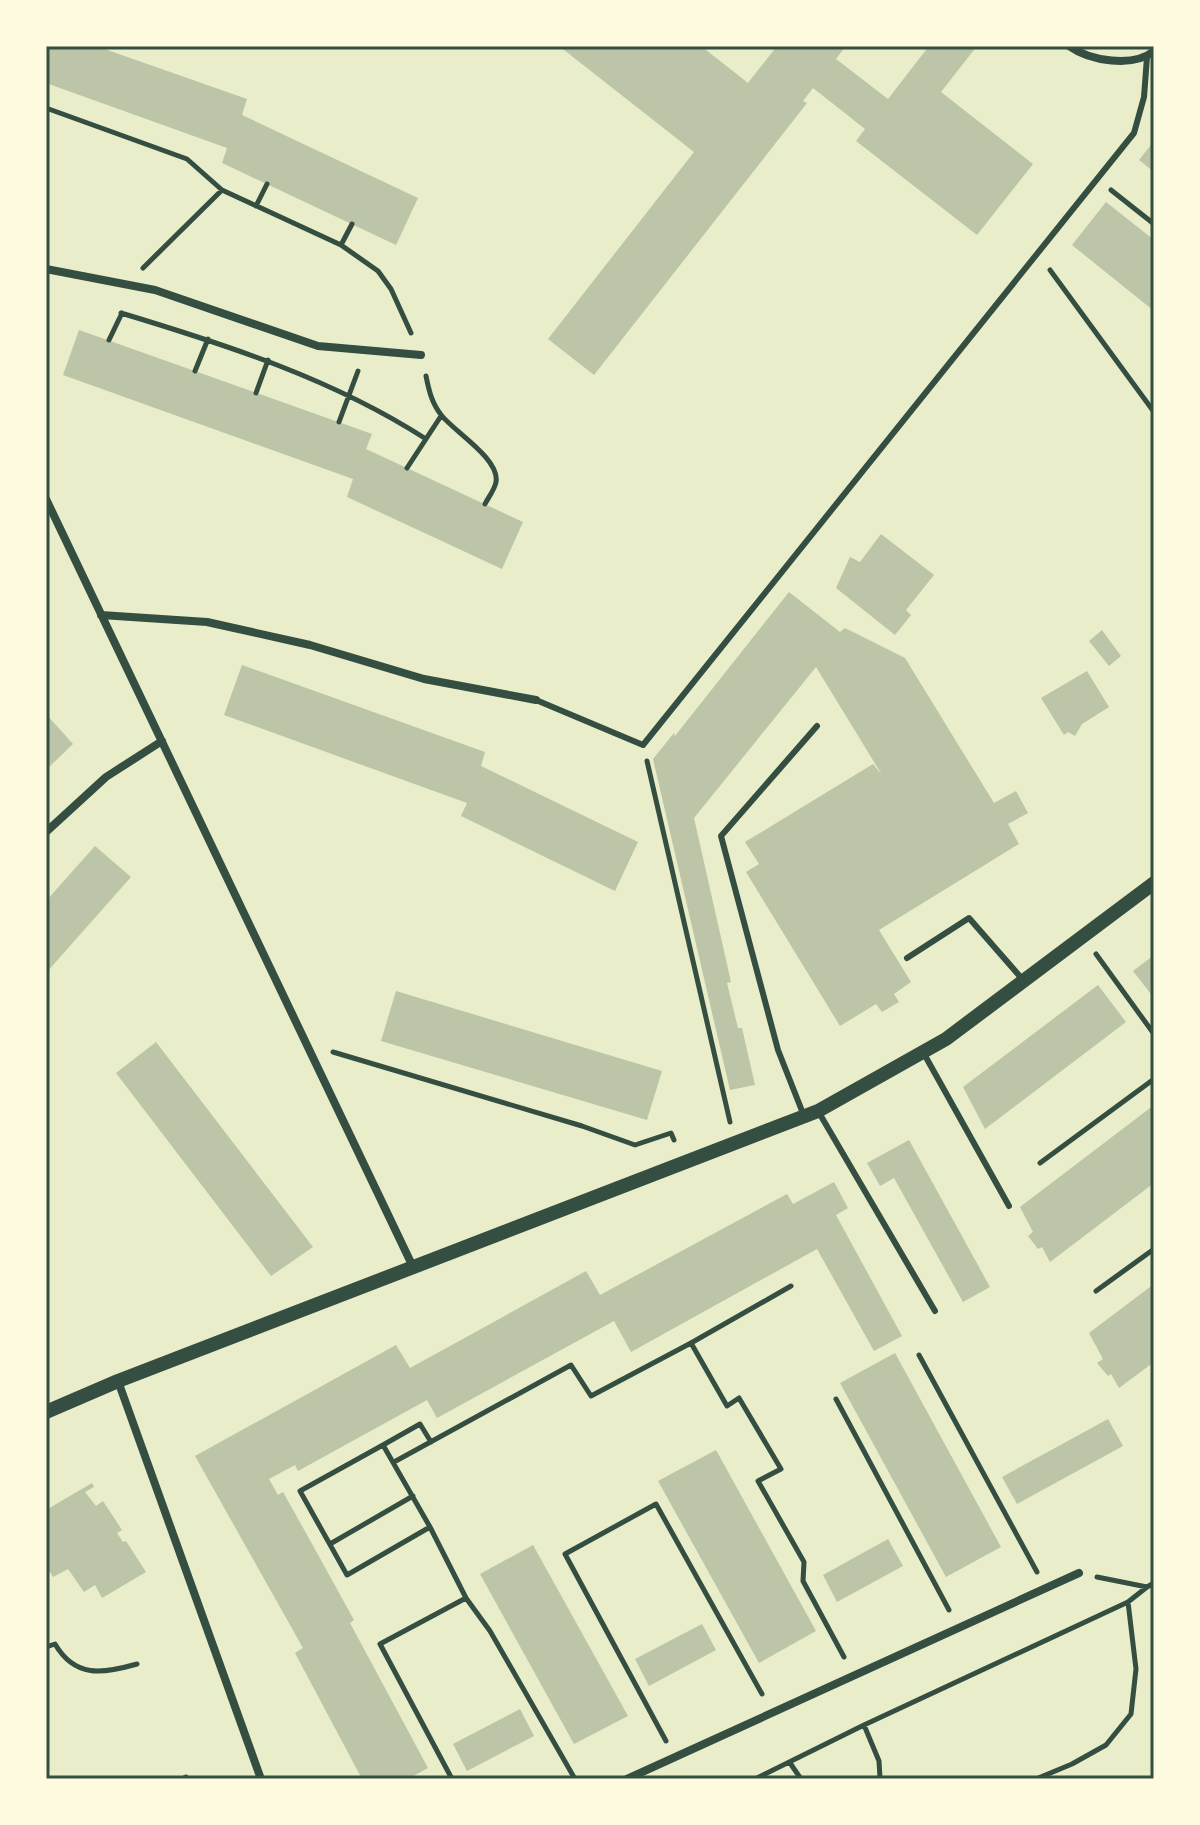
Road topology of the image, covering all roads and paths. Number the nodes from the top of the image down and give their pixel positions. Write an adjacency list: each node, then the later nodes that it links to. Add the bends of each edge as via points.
1 (1069, 46): 2 (street, via 1107,61)
2 (1150, 54): 4 (lane, via 1134,133)
3 (46, 108): 6 (path, via 187,159)
4 (1098, 179): 9 (path); 11 (lane)
5 (267, 184): 7 (path)
6 (222, 190): 7 (path); 13 (path, via 142,269)
7 (256, 206): 10 (path)
8 (352, 224): 10 (path)
9 (1154, 224)
10 (341, 245): 20 (path, via 378,271)
11 (1038, 253): 25 (path); 36 (lane)
12 (46, 269): 13 (street)
13 (134, 284): 14 (street); 15 (path)
14 (217, 311): 16 (street); 17 (path)
15 (121, 313): 17 (path); 18 (path)
16 (278, 332): 19 (street, via 318,346); 21 (path)
17 (207, 339): 21 (path); 22 (path)
18 (109, 340)
19 (366, 350): 20 (street); 24 (path)
20 (421, 355): 26 (path, via 431,400)
21 (267, 362): 23 (path); 24 (path)
22 (195, 371)
23 (256, 393)
24 (349, 395): 27 (path); 28 (path)
25 (1154, 412)
26 (441, 416): 28 (path); 31 (path, via 495,469 496,482)
27 (339, 422)
28 (426, 439): 29 (path)
29 (407, 468)
30 (46, 499): 32 (street)
31 (485, 504)
32 (101, 615): 33 (street, via 207,622 424,679); 35 (street)
33 (536, 700): 36 (lane)
34 (817, 726): 46 (lane, via 721,836 778,1050)
35 (162, 741): 37 (street, via 106,777); 43 (street)
36 (643, 745): 47 (path)
37 (46, 832)
38 (1154, 883): 39 (street)
39 (1083, 937): 41 (street); 42 (path)
40 (907, 958): 41 (lane, via 969,918)
41 (1024, 981): 44 (street)
42 (1154, 1034)
43 (306, 1043): 49 (path, via 635,1145 671,1133); 52 (street)
44 (923, 1052): 46 (street); 50 (lane)
45 (1154, 1079): 48 (path)
46 (811, 1114): 47 (street); 55 (lane)
47 (735, 1143): 49 (street)
48 (1040, 1163)
49 (682, 1164): 52 (street)
50 (1009, 1206)
51 (1154, 1249): 54 (path)
52 (414, 1269): 58 (street)
53 (791, 1286): 56 (path)
54 (1096, 1291)
55 (935, 1311)
56 (691, 1343): 61 (path, via 591,1396 571,1365); 76 (path, via 727,1406 739,1398 781,1469 758,1481 804,1562 803,1581)
57 (919, 1355): 70 (path)
58 (118, 1381): 60 (street); 81 (street)
59 (836, 1399): 73 (path)
60 (46, 1412)
61 (431, 1442): 62 (path, via 420,1424); 63 (path)
62 (383, 1445): 63 (path); 66 (path, via 300,1491)
63 (394, 1462): 64 (path)
64 (413, 1496): 65 (path); 66 (path)
65 (430, 1527): 66 (path, via 347,1575); 71 (path)
66 (330, 1544)
67 (1079, 1573): 69 (path); 70 (street)
68 (1154, 1583): 69 (path)
69 (1147, 1587): 72 (path)
70 (1046, 1588): 73 (street)
71 (466, 1598): 82 (path, via 380,1644); 83 (path)
72 (1128, 1602): 78 (path); 88 (path, via 1136,1669 1131,1714 1106,1745)
73 (959, 1628): 76 (street)
74 (46, 1647): 75 (path, via 55,1644 80,1670)
75 (137, 1664)
76 (854, 1676): 77 (street)
77 (772, 1713): 79 (street); 79 (path, via 656,1504 565,1554)
78 (864, 1725): 80 (path); 87 (path, via 879,1761)
79 (675, 1757): 84 (street)
80 (790, 1763): 85 (path); 86 (path)
81 (261, 1779)
82 (452, 1779)
83 (575, 1779)
84 (627, 1779)
85 (755, 1779)
86 (801, 1779)
87 (880, 1779)
88 (1036, 1779)

